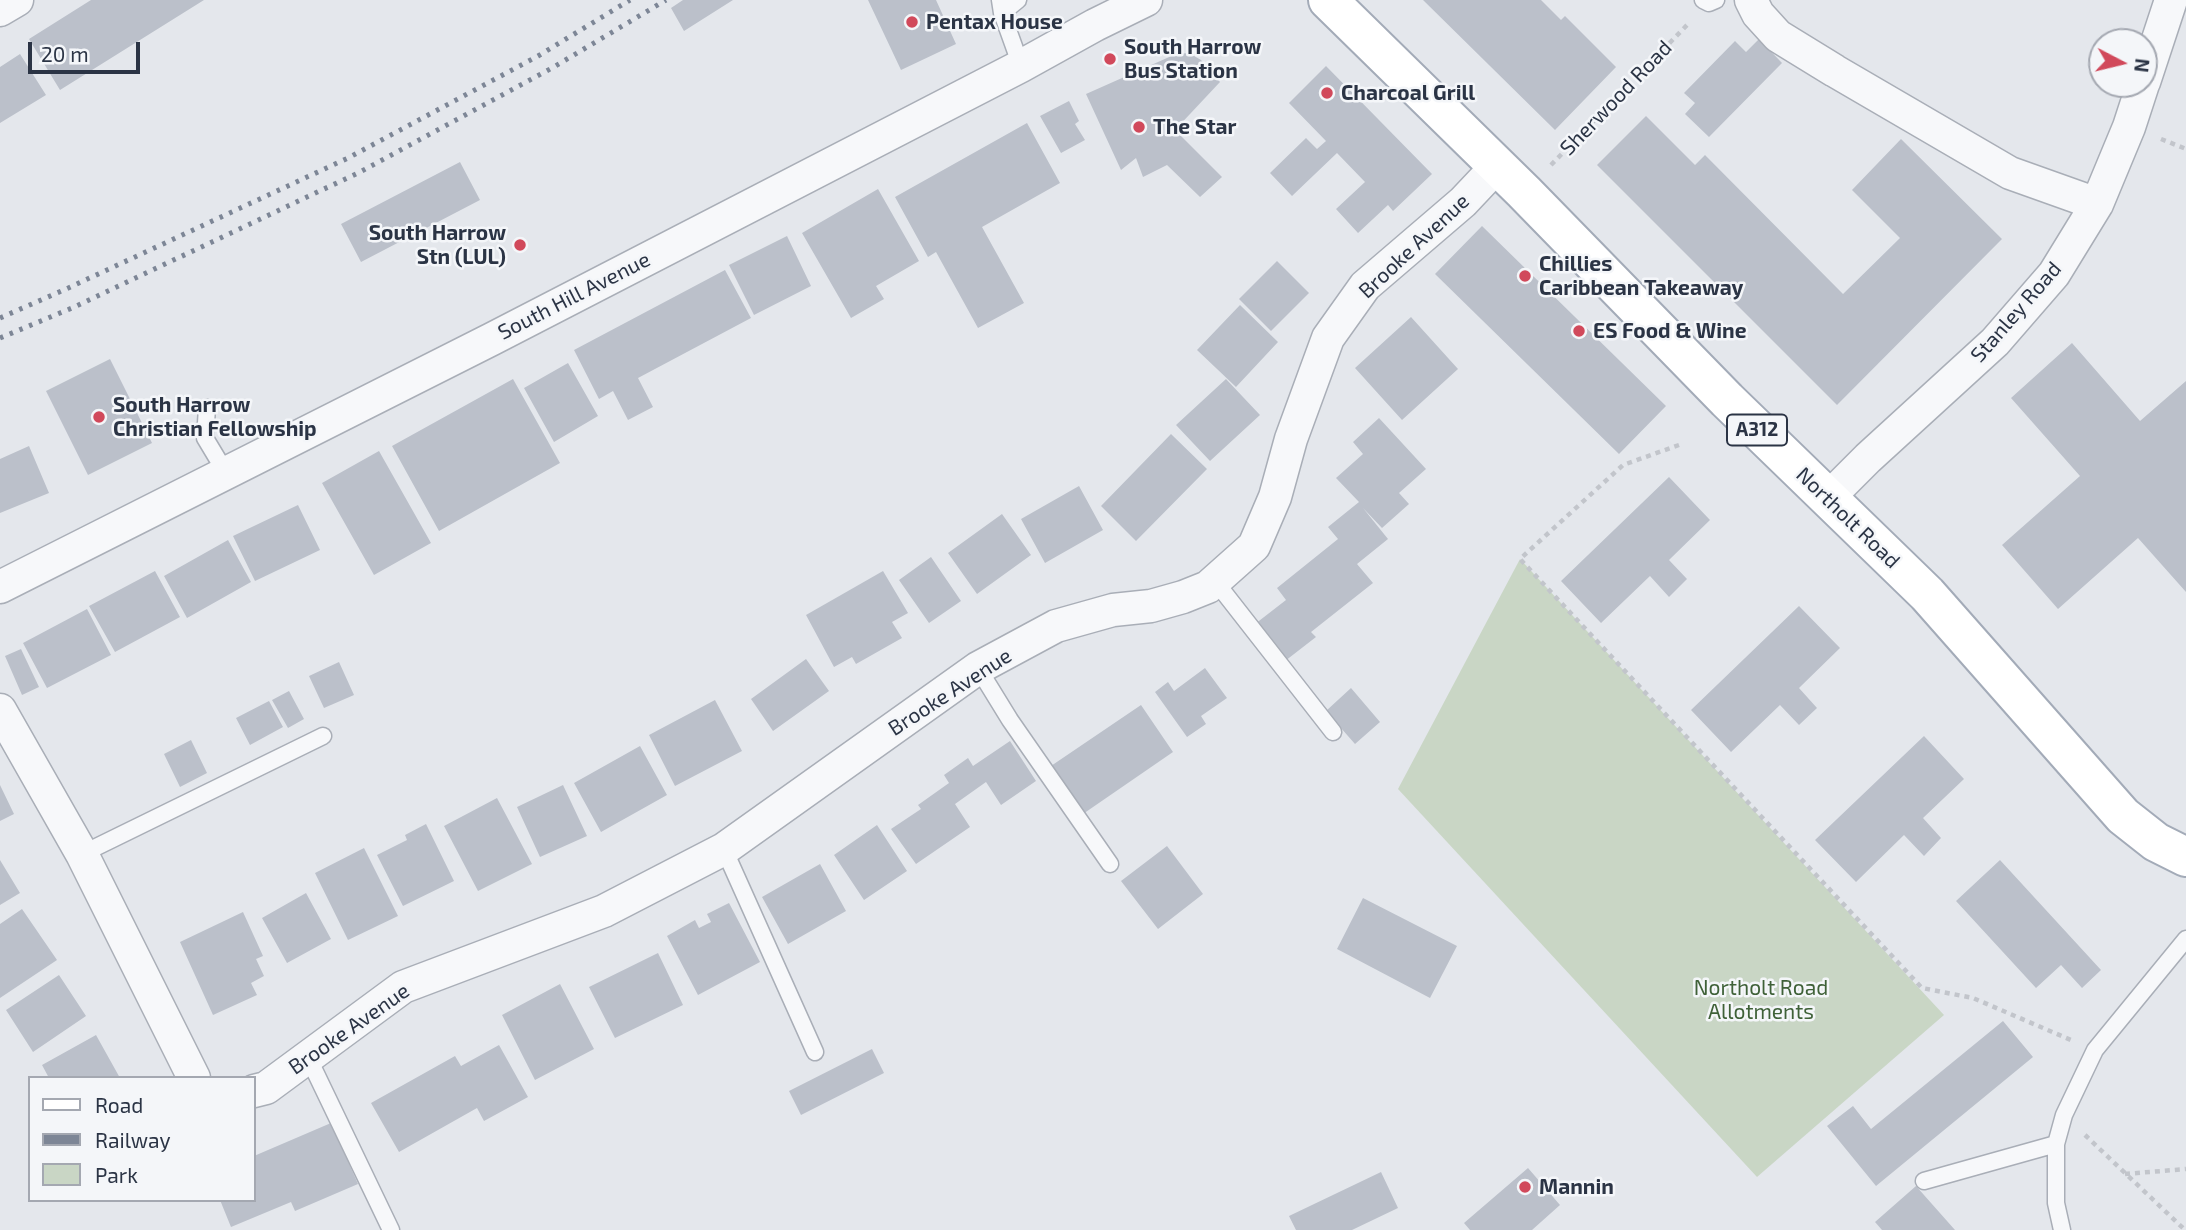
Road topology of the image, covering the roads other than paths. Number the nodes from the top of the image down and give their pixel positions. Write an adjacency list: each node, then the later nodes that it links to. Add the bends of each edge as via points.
1 (17, 0): 8 (street)
2 (1018, 0): 7 (lane)
3 (1146, 0): 10 (street, South Hill Avenue)
4 (1328, 0): 12 (main road, Northolt Road / A312)
5 (1751, 0): 13 (street, via 1778,36 1835,71 2010,173)
6 (2172, 0): 9 (street, Stanley Road)
7 (1001, 7): 10 (lane)
8 (0, 10)
9 (2158, 42)
10 (1021, 66): 15 (street, South Hill Avenue)
11 (2139, 98): 13 (street, Stanley Road)
12 (1511, 179): 16 (main road, Northolt Road / A312); 17 (street, Brooke Avenue, via 1463,202 1365,286 1328,338 1291,439 1276,497 1254,546)
13 (2097, 204): 16 (street, Stanley Road, via 2054,274 1995,342)
14 (207, 408): 15 (lane, via 205,438)
15 (226, 473): 18 (street, South Hill Avenue)
16 (1828, 498): 25 (main road, Northolt Road / A312, via 1927,594 2123,816 2156,842)
17 (1216, 581): 19 (street, Brooke Avenue, via 1183,597 1056,626); 21 (lane)
18 (0, 587)
19 (978, 668): 23 (street, Brooke Avenue); 26 (lane)
20 (0, 710): 24 (street)
21 (1333, 732)
22 (323, 736): 24 (lane)
23 (724, 849): 28 (lane); 29 (street, Brooke Avenue, via 604,911 402,987)
24 (82, 854): 30 (street)
25 (2186, 857)
26 (1110, 864)
27 (2186, 939): 32 (lane, via 2095,1050 2064,1115)
28 (815, 1052)
29 (308, 1057): 31 (street, Brooke Avenue); 34 (lane)
30 (193, 1076)
31 (256, 1090)
32 (2056, 1144): 33 (lane); 35 (lane, via 2056,1203)
33 (1924, 1181)
34 (391, 1230)
35 (2062, 1230)

